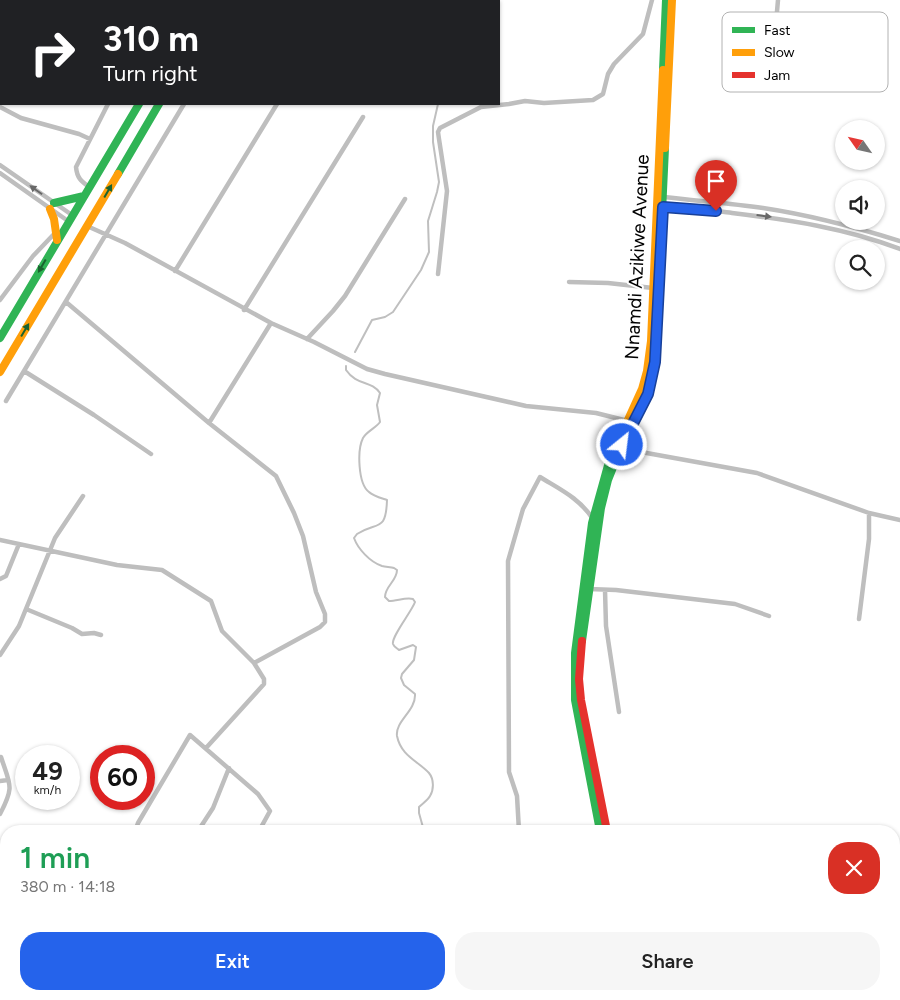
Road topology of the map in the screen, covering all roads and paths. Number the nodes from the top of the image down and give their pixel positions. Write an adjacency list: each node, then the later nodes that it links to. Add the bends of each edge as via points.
1 (652, 0): 10 (street, via 643,34 614,64 603,94 593,100 544,103 525,100)
2 (666, 0): 31 (main road, Nnamdi Azikiwe Avenue)
3 (672, 0): 18 (main road, Nnamdi Azikiwe Avenue)
4 (107, 105): 13 (street)
5 (138, 105): 16 (main road)
6 (158, 105): 23 (main road, one-way to 6)
7 (183, 105): 24 (street)
8 (276, 105): 28 (street)
9 (500, 105): 29 (street, via 481,107 438,132 447,191)
10 (500, 105)
11 (0, 107): 13 (street, via 21,118)
12 (364, 117): 34 (street)
13 (90, 139): 16 (street, via 76,167 80,180)
14 (0, 165): 20 (street, one-way to 14)
15 (0, 173): 20 (street)
16 (89, 186): 17 (main road)
17 (84, 196): 20 (main road); 22 (main road)
18 (664, 197): 21 (main road, Nnamdi Azikiwe Avenue); 26 (street, via 810,216)
19 (405, 199): 37 (street, via 346,296)
20 (52, 206): 22 (street); 25 (main road)
21 (663, 207): 27 (street, one-way to 27, via 812,223); 43 (main road, Nnamdi Azikiwe Avenue, via 655,362 648,394)
22 (70, 218): 25 (main road)
23 (87, 226): 24 (street); 39 (main road, one-way to 23)
24 (106, 235): 28 (street); 33 (street)
25 (57, 236): 32 (street, via 33,256); 36 (main road, one-way to 36)
26 (900, 241)
27 (900, 249)
28 (175, 271): 34 (street)
29 (438, 274)
30 (569, 282): 31 (street, via 608,282)
31 (653, 288): 41 (main road, Nnamdi Azikiwe Avenue, via 647,371)
32 (0, 300)
33 (66, 302): 38 (street); 42 (street)
34 (244, 310): 35 (street)
35 (271, 323): 37 (street); 42 (street)
36 (0, 338)
37 (307, 339): 41 (street, via 385,374 526,406 596,413)
38 (24, 371): 40 (street); 44 (street)
39 (0, 372)
40 (6, 401)
41 (628, 421): 43 (main road, Nnamdi Azikiwe Avenue)
42 (209, 422): 60 (street, via 276,476 300,528 316,592 325,614 325,622 320,627)
43 (618, 447): 46 (street, via 757,473); 47 (main road, Nnamdi Azikiwe Avenue, via 602,481); 53 (main road, Nnamdi Azikiwe Avenue, via 601,508)
44 (151, 454)
45 (83, 496): 51 (street)
46 (869, 513): 48 (street); 57 (street)
47 (593, 519): 71 (street, via 574,497 540,478 523,509 508,561 509,772 517,796); 72 (main road, Nnamdi Azikiwe Avenue, via 575,653 574,688)
48 (900, 520)
49 (0, 540): 50 (street)
50 (19, 544): 51 (street); 52 (street, via 6,576)
51 (48, 551): 55 (street); 60 (street, via 162,570 211,601 222,631)
52 (0, 580)
53 (589, 589): 54 (street); 73 (main road, Nnamdi Azikiwe Avenue, via 580,655 580,688)
54 (605, 590): 56 (street, via 735,604); 61 (street, via 606,626)
55 (26, 609): 58 (street, via 82,634); 59 (street)
56 (769, 616)
57 (859, 619)
58 (100, 635)
59 (0, 655)
60 (254, 663): 62 (street, via 264,684)
61 (619, 712)
62 (206, 748): 64 (street); 68 (street, via 190,734)
63 (1, 757): 65 (street)
64 (229, 768): 69 (street, via 213,808); 70 (street, via 258,794 270,811)
65 (8, 780): 66 (street); 67 (street, via 11,788 9,797)
66 (0, 781)
67 (0, 814)
68 (137, 825)
69 (202, 825)
70 (262, 825)
71 (519, 825)
72 (599, 825)
73 (606, 825)

